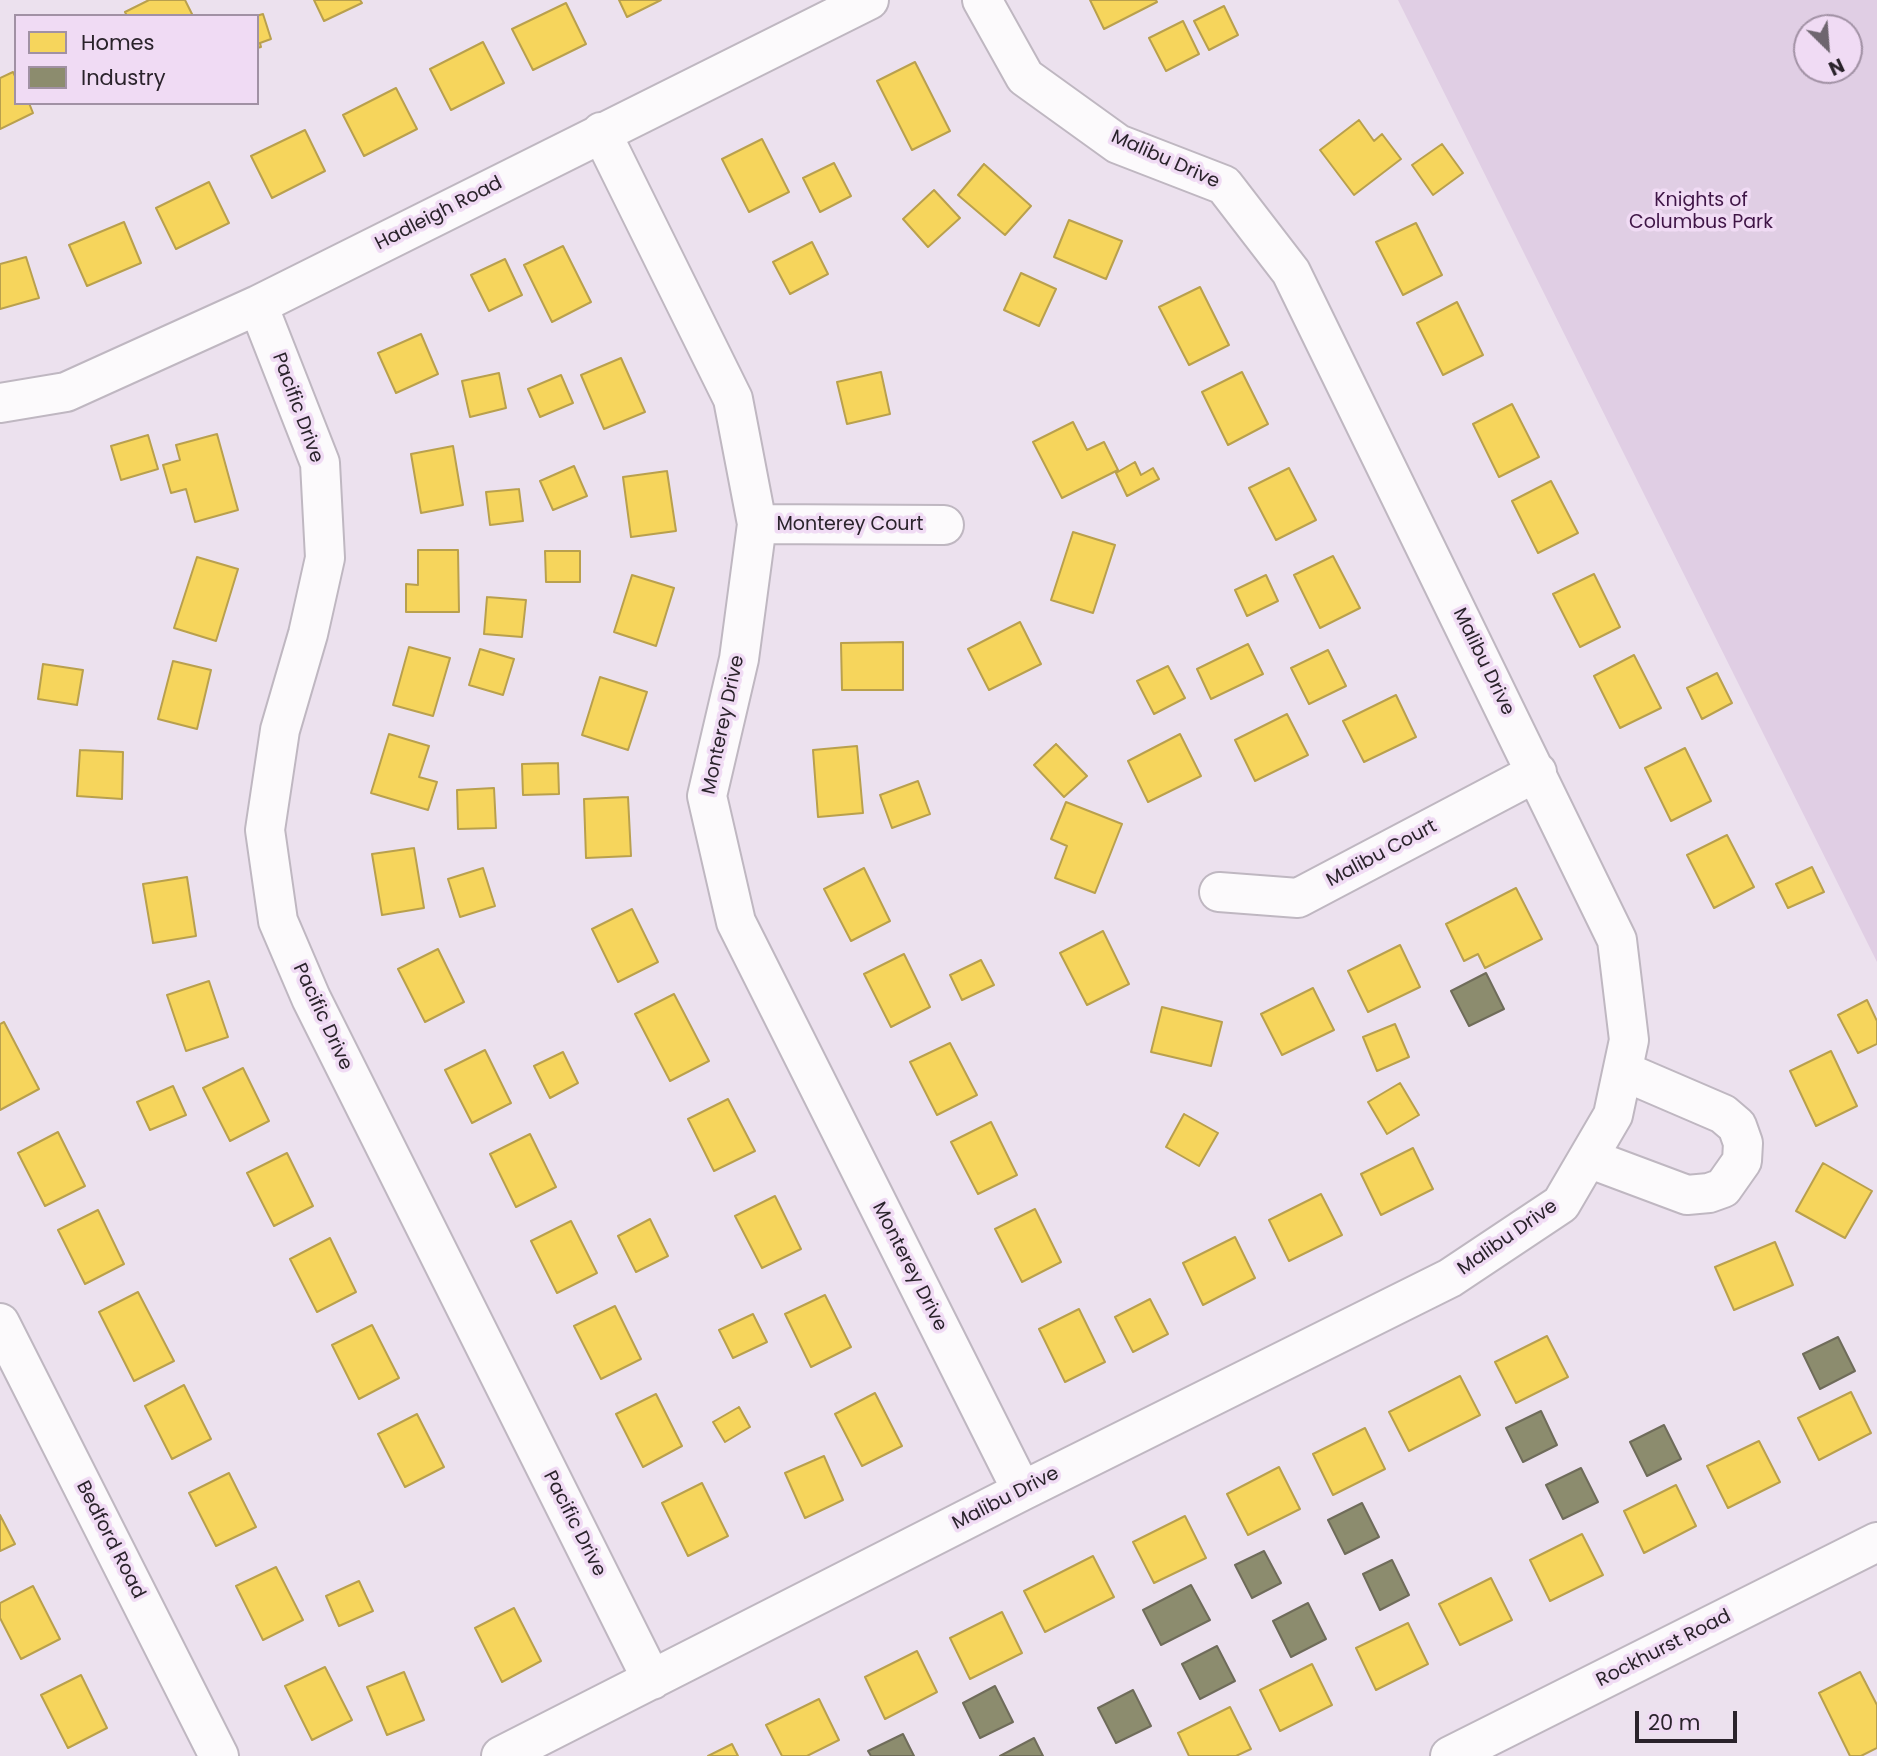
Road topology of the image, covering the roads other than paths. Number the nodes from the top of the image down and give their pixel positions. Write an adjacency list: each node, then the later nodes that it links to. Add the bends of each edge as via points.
1 (869, 0): 3 (street, Hadleigh Road)
2 (982, 0): 8 (street, Malibu Drive, via 1025,77 1118,144 1224,185 1291,271)
3 (601, 132): 4 (street, Hadleigh Road); 6 (street, Monterey Drive, via 733,399)
4 (258, 304): 5 (street, Hadleigh Road, via 66,392); 15 (street, Pacific Drive, via 320,463 325,558 309,634 280,730 265,830 278,921 311,998)
5 (0, 402)
6 (757, 524): 7 (street, Monterey Court); 13 (street, Monterey Drive, via 739,659 707,796 736,922)
7 (944, 525)
8 (1537, 772): 9 (street, Malibu Court, via 1298,898); 10 (street, Malibu Drive, via 1617,940 1629,1040)
9 (1219, 892)
10 (1623, 1071): 11 (street, Malibu Drive, via 1613,1115); 11 (street, via 1723,1114 1737,1126 1743,1143 1742,1161 1723,1188 1687,1195)
11 (1588, 1158): 13 (street, Malibu Drive, via 1561,1204 1450,1278)
12 (0, 1323): 17 (street, Bedford Road)
13 (1022, 1491): 15 (street, Malibu Drive)
14 (1877, 1542): 16 (street, Rockhurst Road)
15 (652, 1680): 18 (street, Malibu Drive)
16 (1466, 1752)
17 (219, 1756)
18 (501, 1756)

